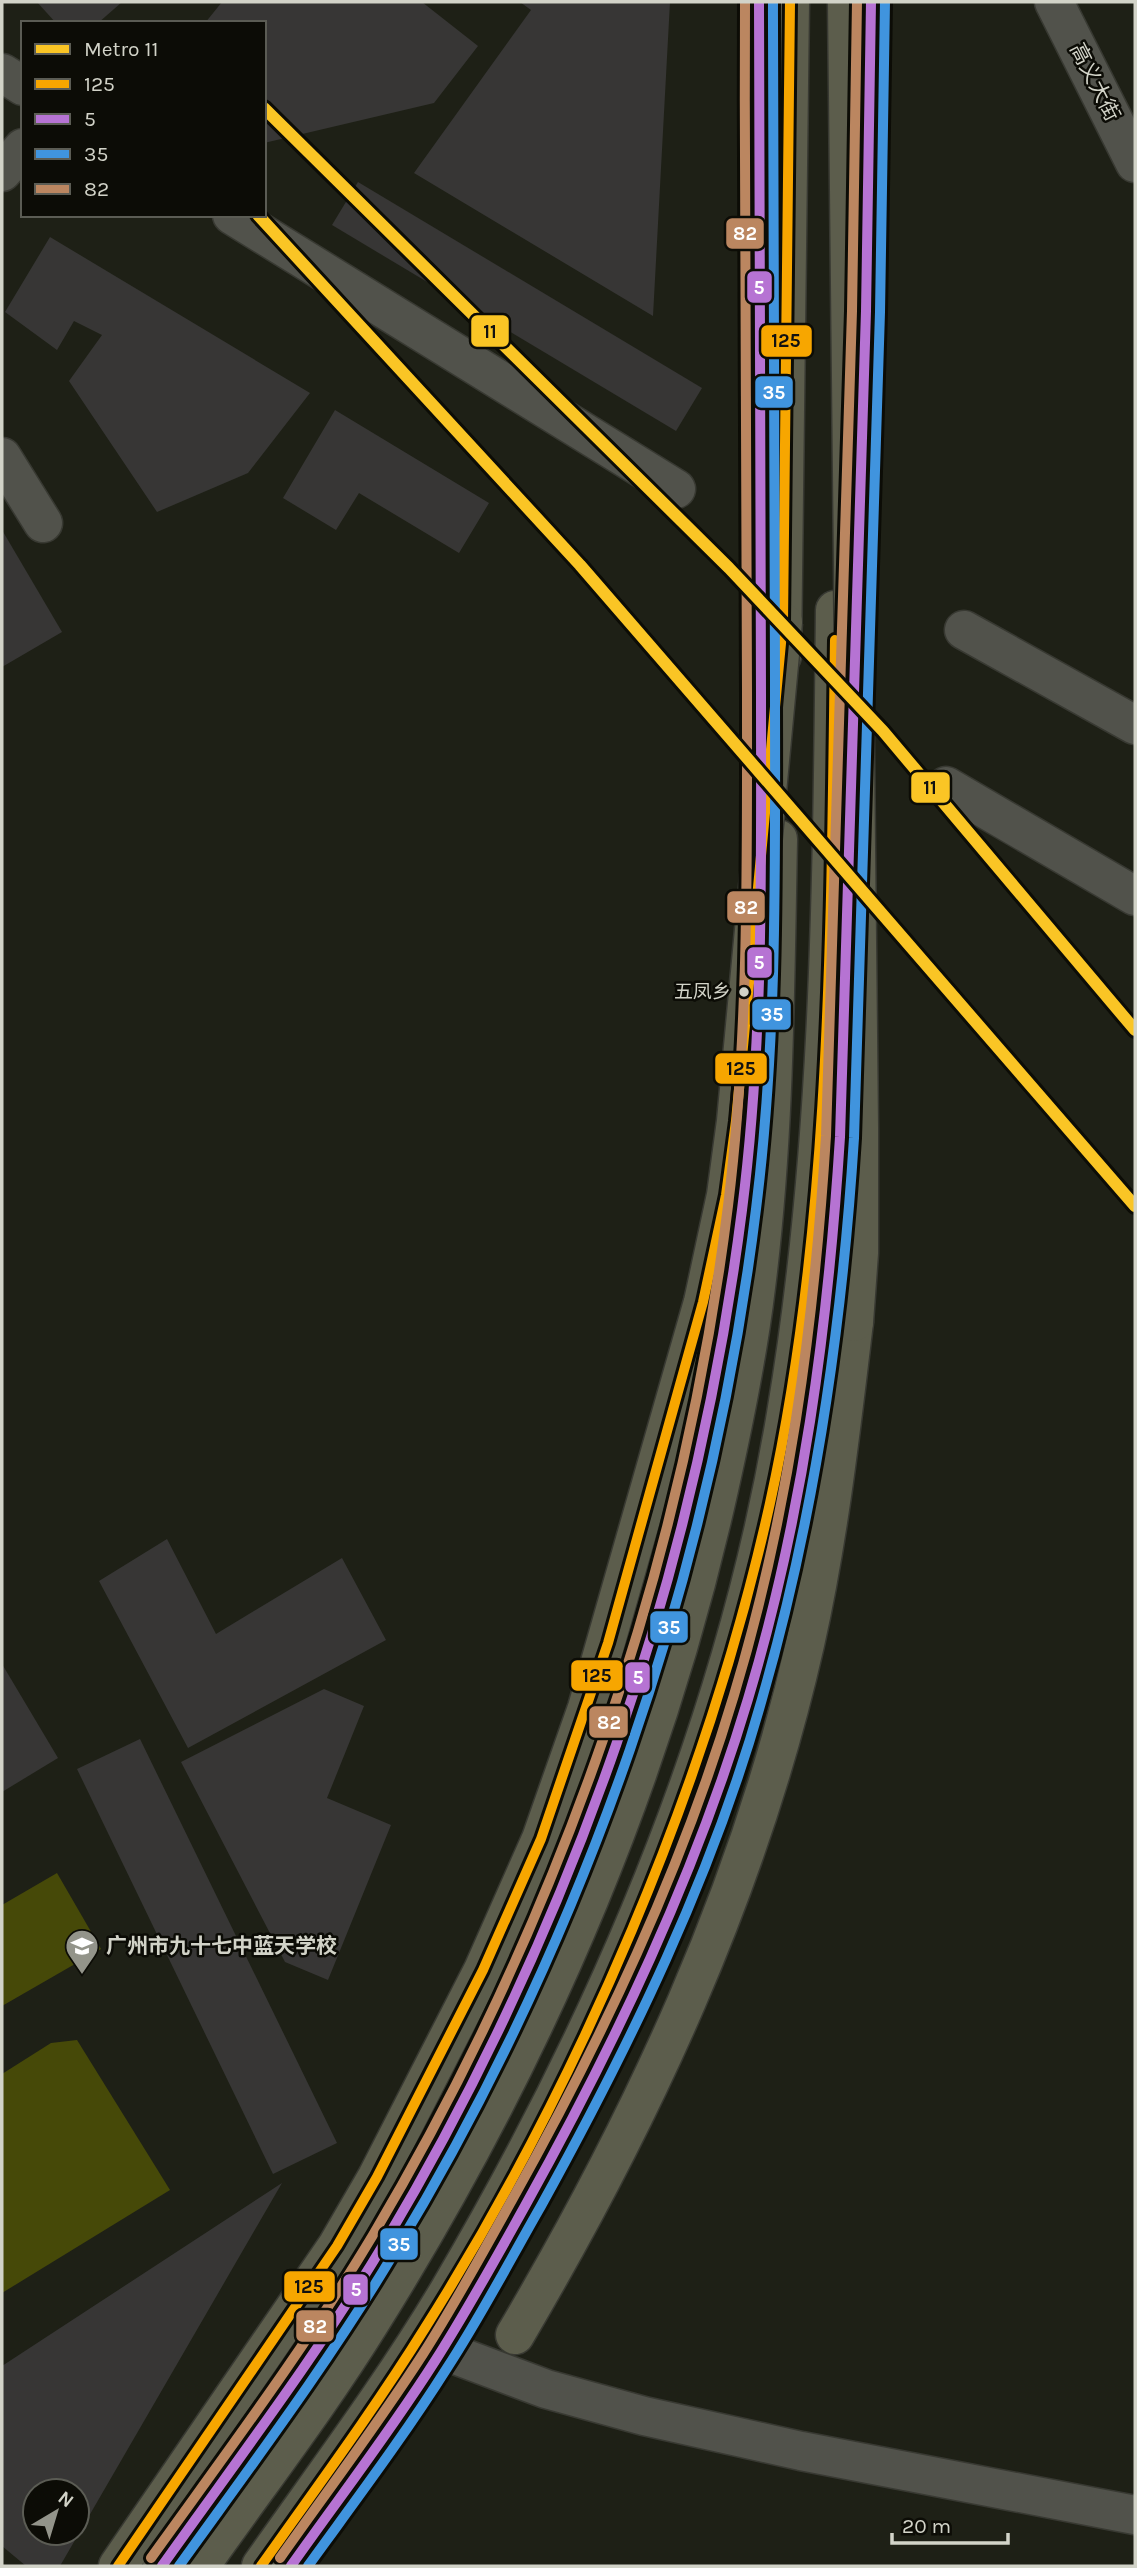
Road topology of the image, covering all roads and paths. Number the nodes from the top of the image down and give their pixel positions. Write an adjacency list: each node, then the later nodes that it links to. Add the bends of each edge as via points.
1 (759, 2): 24 (main road, via 761,811 754,1091 742,1214 692,1490 622,1728 580,1846 533,1956 413,2194 358,2285)
2 (790, 2): 15 (highway)
3 (845, 2): 20 (highway, bridge, via 860,1189 854,1322 834,1486 802,1655 732,1895 698,1981 626,2136); 26 (highway, bridge, via 832,905 814,1199 787,1411 770,1501 709,1730 652,1882 587,2028 449,2291)
4 (871, 2): 21 (main road, via 840,1139 822,1334 805,1446 771,1617 714,1800 677,1899 614,2042)
5 (1054, 2): 9 (street, 高义大街)
6 (2, 73): 7 (street)
7 (21, 85)
8 (21, 150): 10 (street)
9 (1135, 163)
10 (2, 172)
11 (235, 217): 13 (street)
12 (2, 457): 14 (street)
13 (676, 489)
14 (43, 523)
15 (783, 622): 23 (highway, bridge, via 726,1195 703,1302 592,1695 512,1908 414,2107 337,2246); 25 (highway, bridge, via 773,1090 764,1217 728,1446 672,1671 589,1904 460,2168 370,2323)
16 (964, 630): 17 (street)
17 (1135, 724)
18 (946, 786): 19 (street)
19 (1135, 896)
20 (515, 2335)
21 (442, 2350): 22 (street, via 546,2389 644,2416); 27 (main road)
22 (1135, 2515)
23 (118, 2566)
24 (162, 2566)
25 (200, 2566)
26 (261, 2566)
27 (291, 2566)

